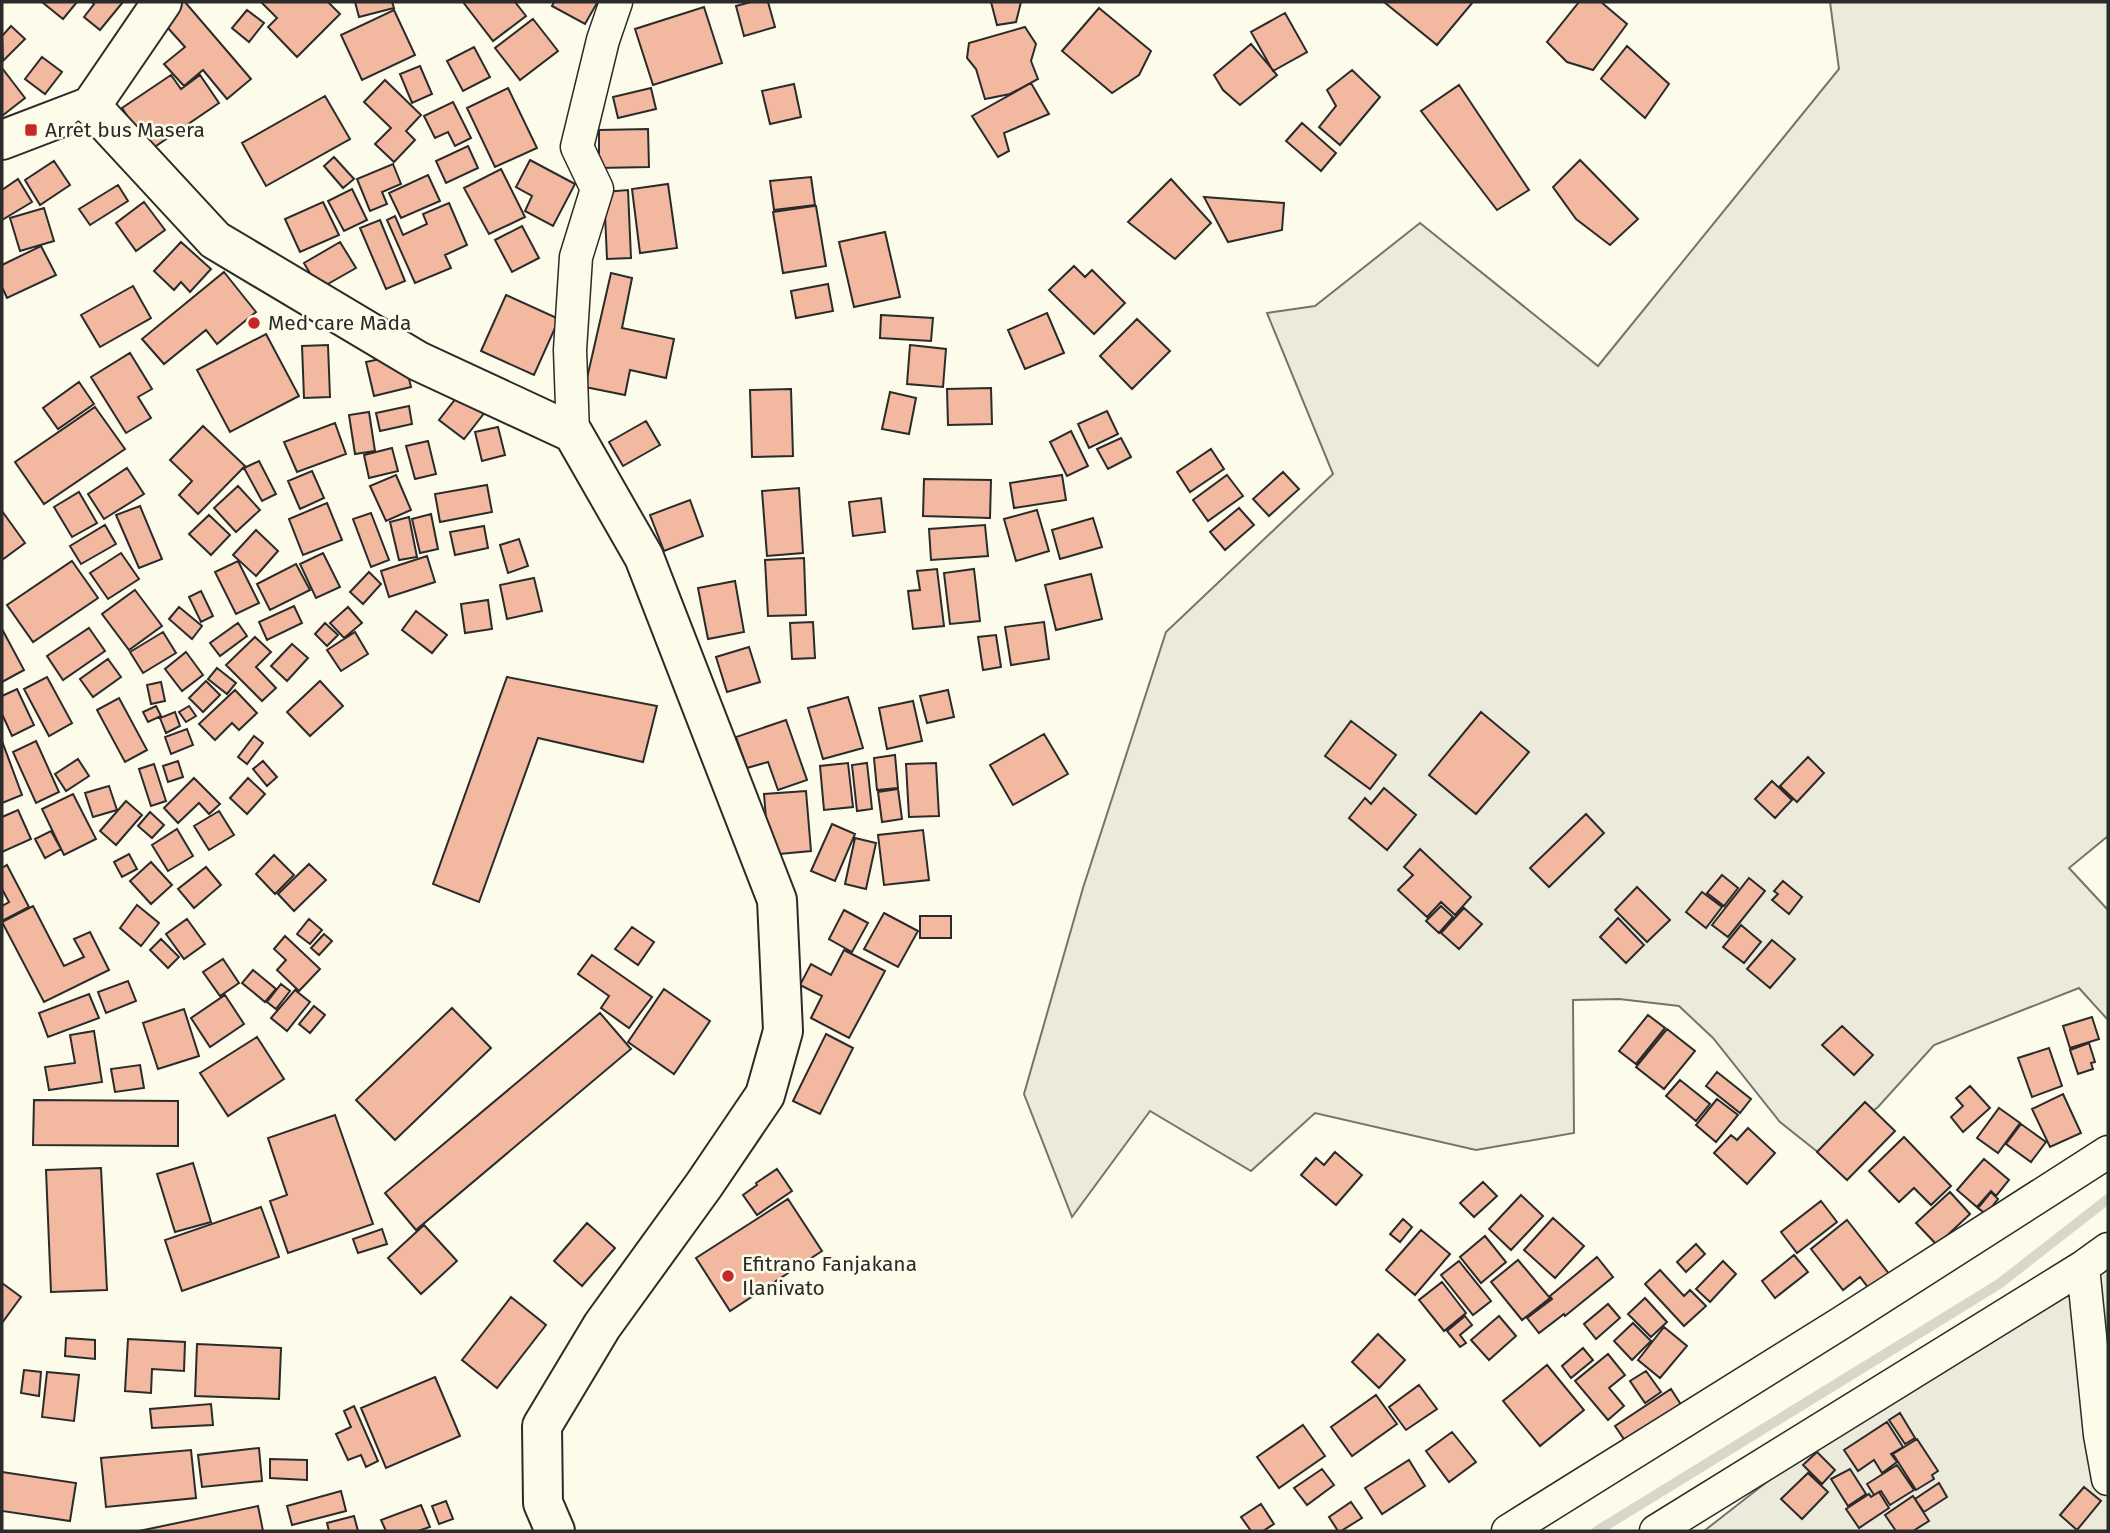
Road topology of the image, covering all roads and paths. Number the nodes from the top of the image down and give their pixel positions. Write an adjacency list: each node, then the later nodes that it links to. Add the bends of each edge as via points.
1 (162, 2): 3 (street)
2 (617, 2): 5 (street, via 577,147 597,189 576,257 570,350)
3 (91, 106): 4 (street); 5 (street, via 215,240 418,361)
4 (2, 140)
5 (573, 433): 9 (street, via 643,557 776,900 783,1031 765,1096 602,1326 542,1426 543,1503)
6 (2108, 1152): 10 (street)
7 (2096, 1258): 8 (street, via 2100,1435); 11 (street)
8 (2108, 1479)
9 (555, 1531)
10 (1508, 1531)
11 (1656, 1531)

